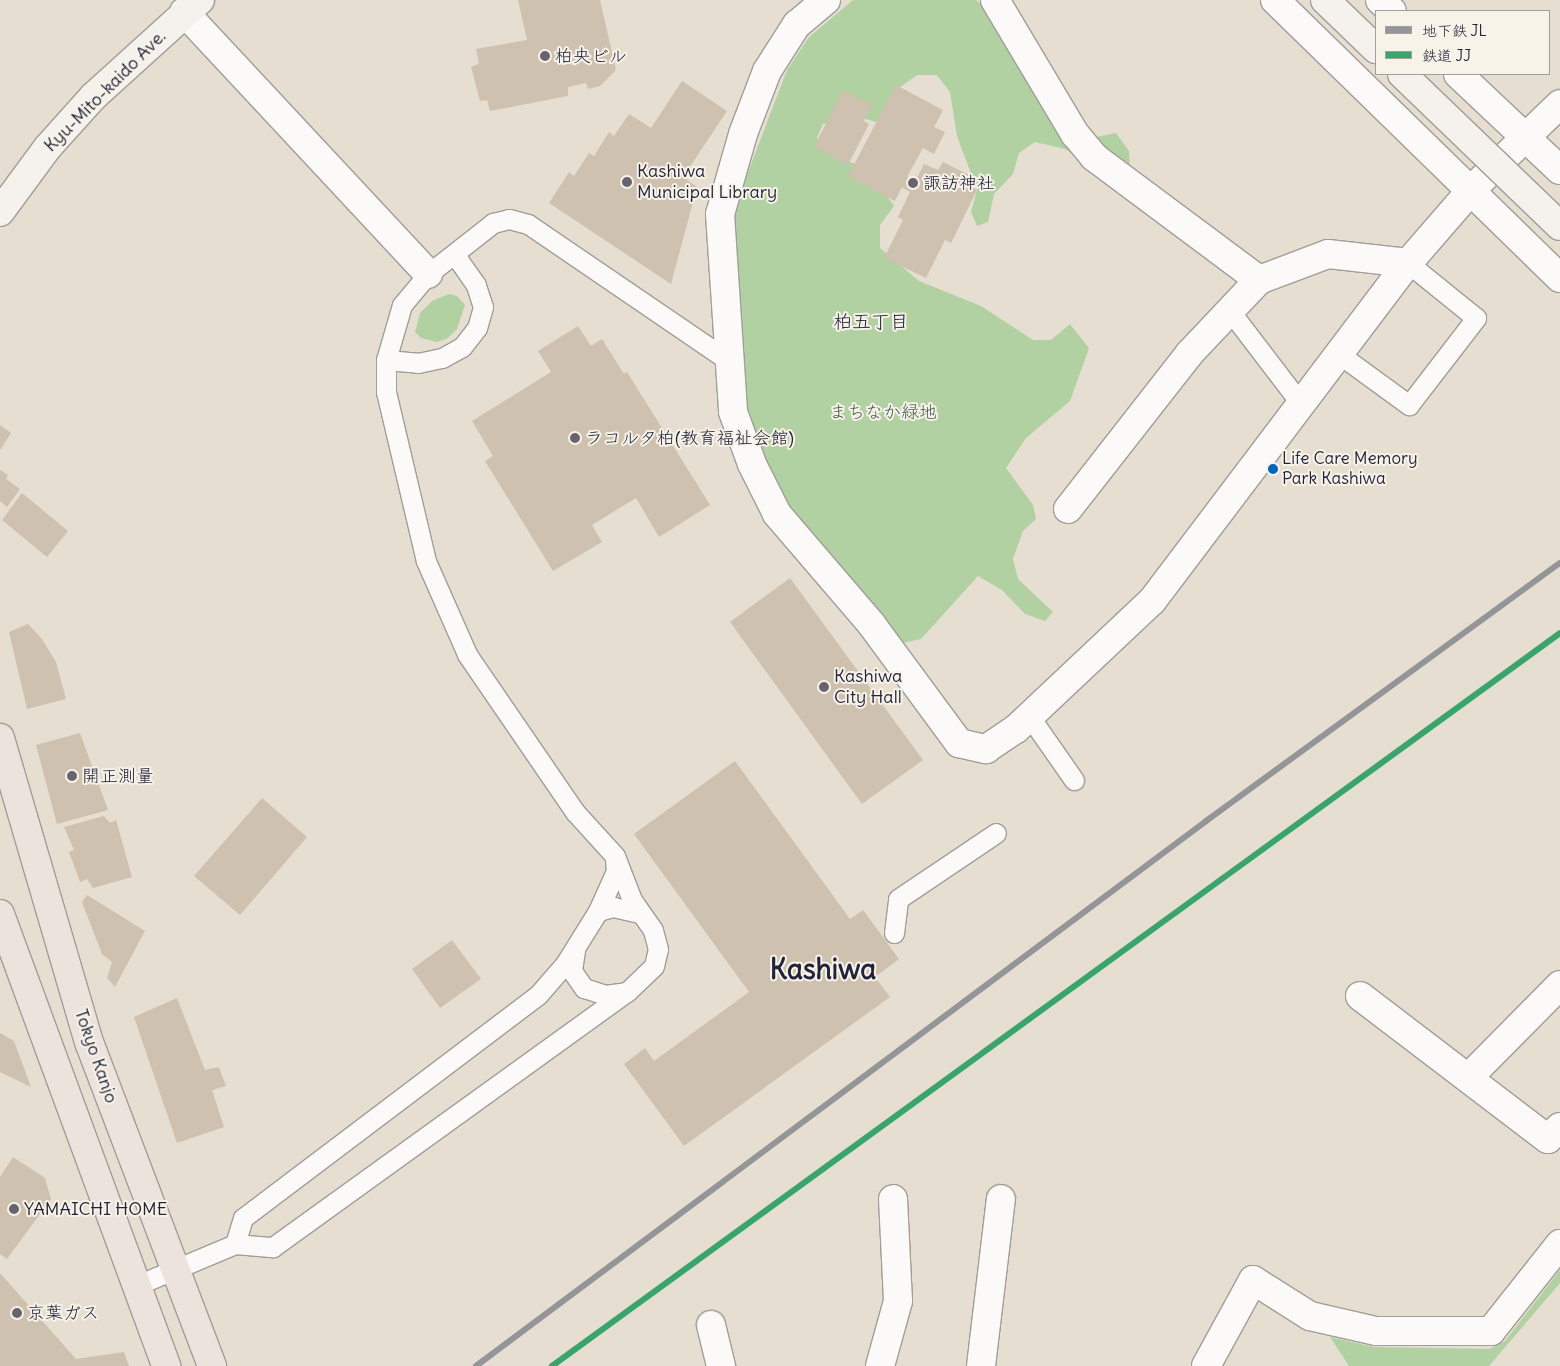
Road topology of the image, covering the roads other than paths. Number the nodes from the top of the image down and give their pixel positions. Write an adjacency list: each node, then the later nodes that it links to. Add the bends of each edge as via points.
1 (826, 0): 25 (street, via 797,24 768,71 743,134 720,214)
2 (995, 0): 21 (street, via 1075,134 1094,156)
3 (1275, 0): 14 (street)
4 (1325, 0): 8 (street)
5 (1380, 0): 7 (street)
6 (192, 6): 15 (street, Kyu-Mito-kaido Ave., via 94,96); 19 (street)
7 (1391, 10)
8 (1375, 48)
9 (1403, 75): 16 (street, bridge)
10 (1459, 75): 12 (street)
11 (1560, 104): 12 (street)
12 (1526, 138): 13 (street); 14 (street)
13 (1560, 170)
14 (1472, 189): 18 (street); 20 (street)
15 (4, 199)
16 (1560, 226)
17 (454, 254): 19 (lane); 24 (lane, via 476,285 483,307 477,328 462,347 442,358 418,363); 25 (lane, via 493,223 509,219 528,224)
18 (1408, 263): 21 (street, via 1328,254); 23 (street); 23 (lane, via 1476,318 1470,326 1409,405)
19 (428, 274): 24 (lane, via 402,305)
20 (1560, 278)
21 (1259, 280): 22 (street)
22 (1230, 311): 26 (lane); 27 (street, via 1189,354)
23 (1339, 354): 26 (street)
24 (386, 360): 32 (lane, via 386,392 426,561 452,624 494,695 575,812)
25 (732, 363): 28 (street, via 733,412 752,464 778,514 872,625 959,743 986,749)
26 (1301, 404): 28 (street, via 1152,601)
27 (1068, 509)
28 (1030, 716): 30 (lane)
29 (0, 738): 47 (highway, Tokyo Kanjo, via 89,1042)
30 (1074, 780)
31 (996, 833): 36 (lane, via 898,899)
32 (615, 856): 33 (lane, via 616,872); 34 (lane)
33 (598, 910): 34 (lane, via 613,907); 37 (lane)
34 (640, 913): 39 (lane, via 653,930 658,949 654,966)
35 (0, 914): 48 (highway)
36 (894, 933)
37 (579, 941): 39 (lane, via 572,971 584,988 613,996); 45 (lane, via 565,964 538,995 244,1218)
38 (1560, 985): 41 (street)
39 (627, 992): 45 (lane, via 273,1247)
40 (1360, 996): 41 (street)
41 (1468, 1078): 42 (street, via 1548,1138)
42 (1560, 1127)
43 (893, 1199): 53 (street, via 898,1301)
44 (1001, 1200): 54 (street)
45 (235, 1244): 47 (lane)
46 (1560, 1244): 55 (street, via 1492,1331 1376,1331 1310,1316 1252,1280)
47 (176, 1270): 48 (lane); 51 (highway, Tokyo Kanjo)
48 (135, 1286): 50 (highway)
49 (711, 1324): 52 (street)
50 (166, 1366)
51 (212, 1366)
52 (721, 1366)
53 (880, 1366)
54 (981, 1366)
55 (1206, 1366)

